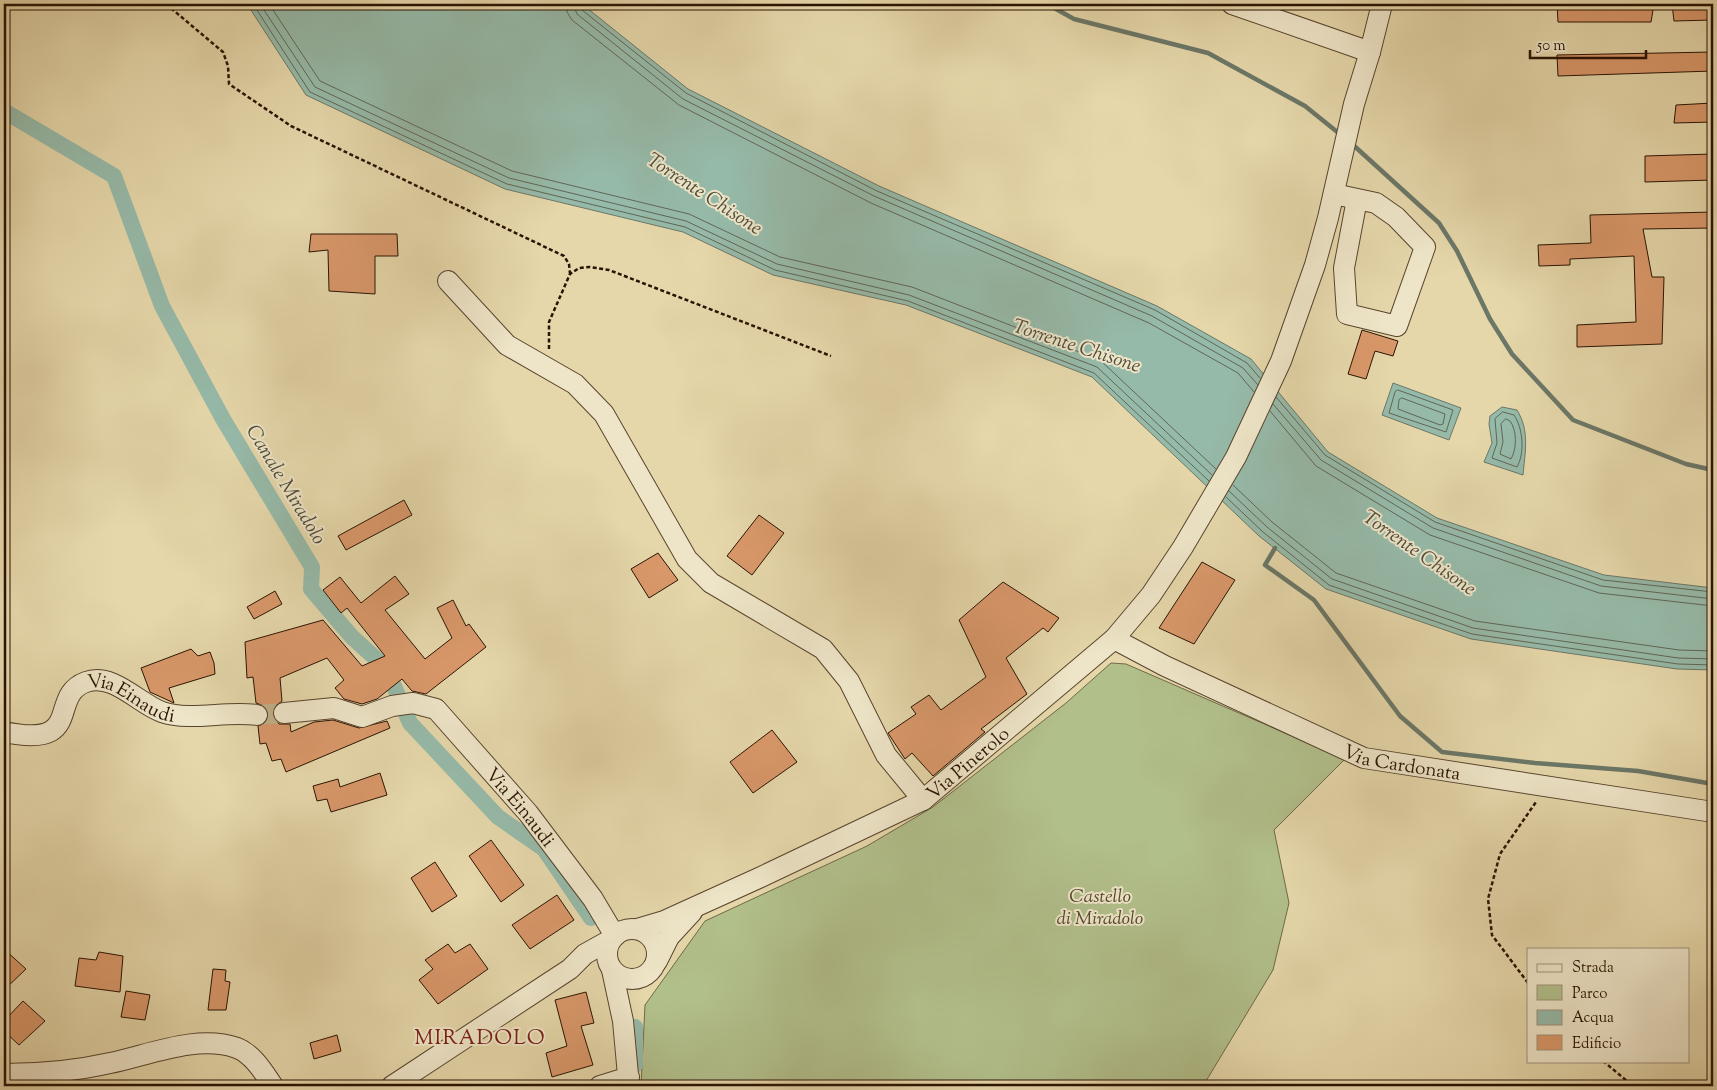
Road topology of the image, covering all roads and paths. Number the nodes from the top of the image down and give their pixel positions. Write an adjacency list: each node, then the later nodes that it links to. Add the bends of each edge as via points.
1 (166, 4): 7 (path, via 223,52 229,84 291,126 564,256 570,264)
2 (1232, 4): 4 (street)
3 (1382, 4): 4 (street, Via Pinerolo)
4 (1370, 52): 5 (street, Via Pinerolo, via 1354,104)
5 (1336, 185): 6 (street); 11 (street, Via Pinerolo, via 1315,265 1281,361 1236,457 1151,595)
6 (1357, 199): 6 (street, via 1376,203 1396,217 1426,247 1397,326 1346,314 1344,268)
7 (570, 274): 9 (path, via 590,266 609,270); 10 (path, via 549,322 549,349)
8 (448, 281): 10 (street, via 507,345)
9 (831, 356)
10 (563, 379): 16 (street, via 575,384 604,414 688,559 711,583 823,650 849,682 886,755)
11 (1114, 639): 15 (street, Via Cardonata, via 1364,758); 16 (street, Via Pinerolo)
12 (284, 713): 20 (street, Via Einaudi, via 334,708 362,717 399,704 436,709 528,813 593,899)
13 (257, 715): 14 (street, Via Einaudi, via 183,716 163,713 120,688 96,680 77,687 56,727 48,733 28,736)
14 (4, 732)
15 (1547, 785): 17 (street, Via Cardonata); 25 (path, via 1500,854 1488,899 1492,936)
16 (923, 800): 18 (street, Via Pinerolo)
17 (1713, 812)
18 (698, 906): 19 (street, Via Pinerolo); 21 (street, Via Pinerolo, via 669,937)
19 (637, 929): 20 (street, via 624,930); 21 (street, via 651,937 658,952)
20 (613, 938): 22 (street, via 607,952); 23 (street, via 585,954)
21 (657, 961): 24 (street)
22 (611, 968): 23 (street, via 591,964); 24 (street, via 625,978); 26 (street)
23 (570, 969): 31 (street)
24 (640, 978): 26 (street)
25 (1527, 982)
26 (623, 1022): 29 (street)
27 (1604, 1062): 33 (path)
28 (4, 1074): 30 (street, via 80,1068 185,1046 215,1044 239,1049 256,1063)
29 (629, 1082): 32 (street)
30 (273, 1086)
31 (392, 1086)
32 (600, 1086)
33 (1633, 1086)

